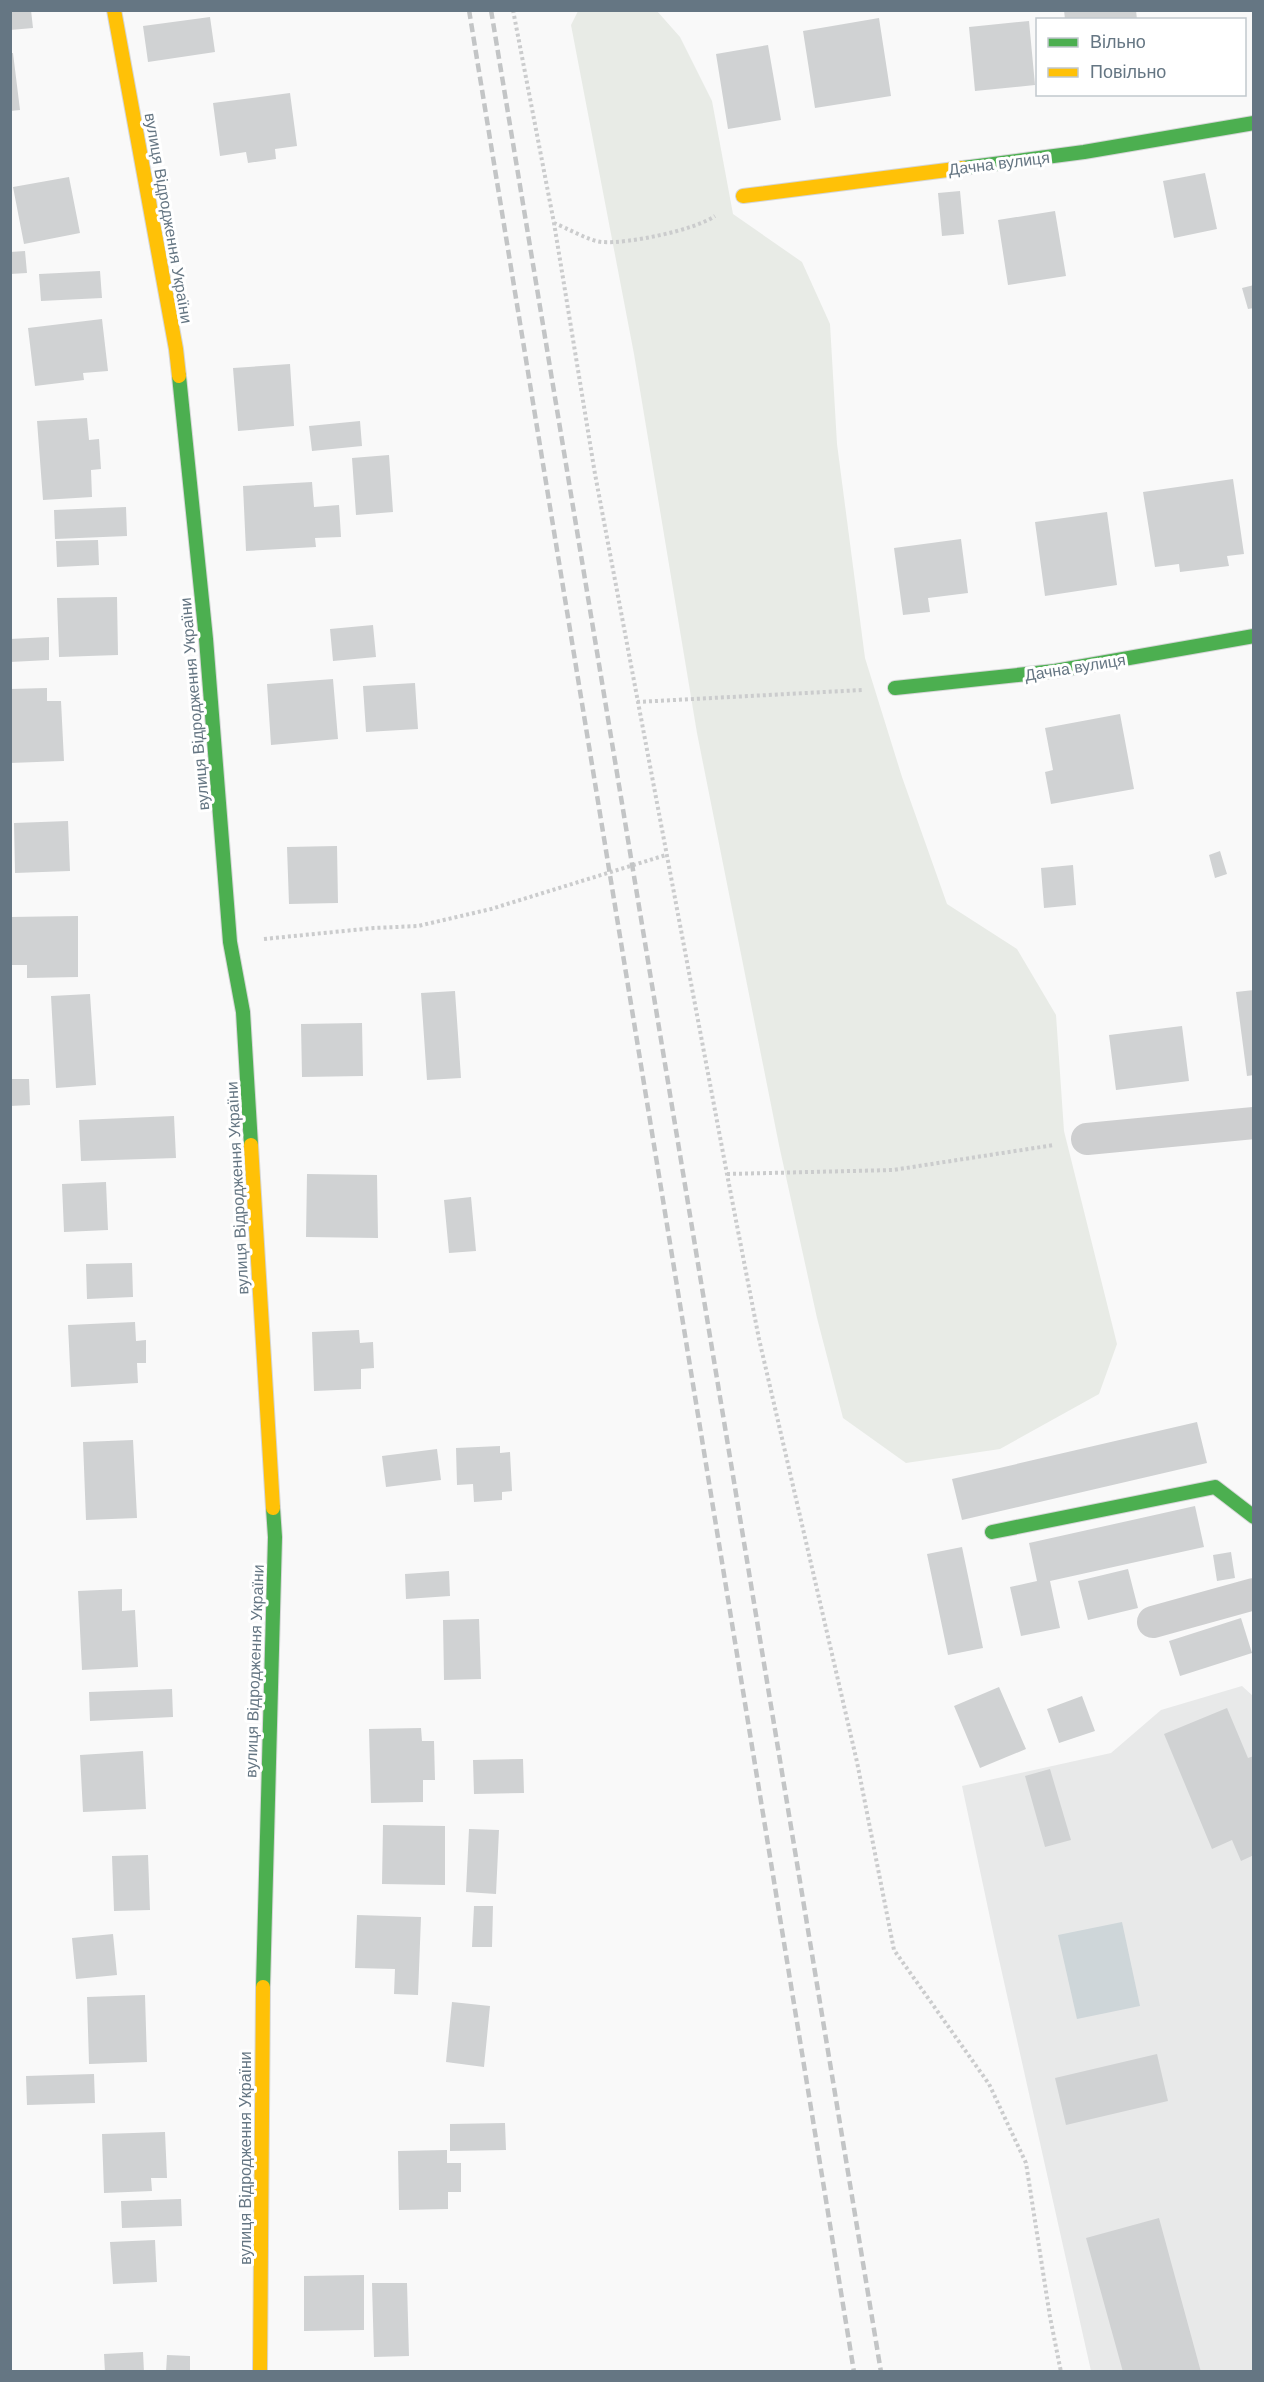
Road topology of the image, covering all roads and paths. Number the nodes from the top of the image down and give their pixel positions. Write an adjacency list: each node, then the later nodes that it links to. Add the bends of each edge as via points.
1 (114, 10): 10 (street, вулиця Відродження України, via 176,348 206,639)
2 (513, 10): 5 (path)
3 (1254, 123): 4 (street, Дачна вулиця, via 1084,152)
4 (743, 196): 5 (path, via 707,221 661,236 601,242)
5 (554, 223): 8 (path)
6 (1254, 636): 7 (street, Дачна вулиця, via 1055,671)
7 (895, 688): 8 (path)
8 (637, 702): 9 (path)
9 (666, 855): 10 (path, via 491,909 418,926); 13 (path)
10 (230, 942): 18 (street, вулиця Відродження України, via 243,1012 275,1537 263,1997)
11 (1254, 1123): 12 (street)
12 (1087, 1139): 13 (path, via 893,1170)
13 (727, 1174): 19 (path, via 759,1339 857,1762 894,1950 989,2084 1026,2163)
14 (1254, 1517): 15 (street, via 1215,1486)
15 (992, 1532)
16 (1254, 1594): 17 (street)
17 (1153, 1622)
18 (260, 2372)
19 (1061, 2372)

